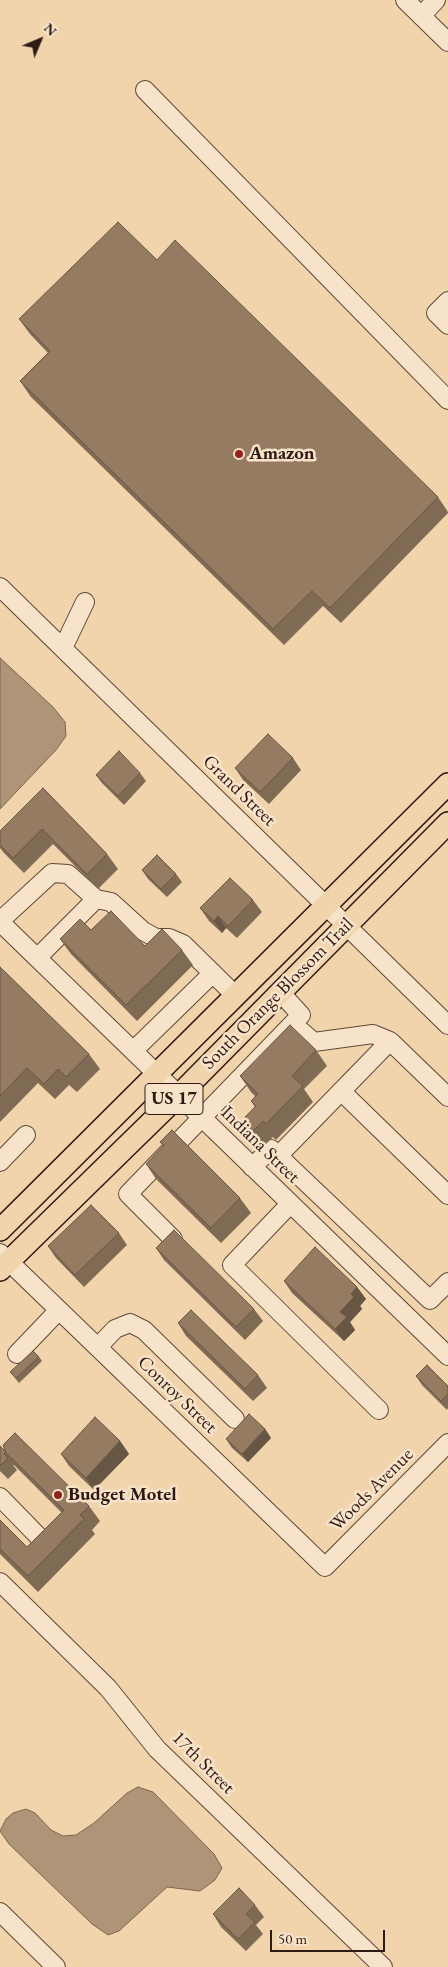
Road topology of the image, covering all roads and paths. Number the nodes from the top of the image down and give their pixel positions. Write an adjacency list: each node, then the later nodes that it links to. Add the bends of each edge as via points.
1 (405, 0): 3 (street)
2 (436, 0): 3 (street)
3 (421, 16): 4 (street)
4 (448, 42)
5 (145, 90): 8 (street)
6 (448, 301): 7 (street, via 436,313)
7 (448, 325)
8 (448, 400)
9 (0, 586): 11 (street, Grand Street)
10 (85, 602): 11 (street)
11 (63, 648): 15 (street, Grand Street)
12 (448, 784): 15 (main road, South Orange Blossom Trail / US 17)
13 (448, 823): 17 (main road, South Orange Blossom Trail / US 17)
14 (96, 898): 16 (street, via 68,874 52,873); 18 (street); 19 (street, via 111,902 143,931 156,938 169,938 183,944)
15 (325, 904): 17 (street, Grand Street); 21 (main road, South Orange Blossom Trail / US 17)
16 (0, 922): 18 (street, Indiana Street)
17 (345, 926): 20 (main road, South Orange Blossom Trail / US 17); 23 (street, Grand Street)
18 (37, 958): 25 (street, Indiana Street)
19 (213, 973): 21 (street); 25 (street)
20 (280, 992): 22 (street, via 301,1015); 28 (main road, South Orange Blossom Trail / US 17)
21 (234, 995): 26 (main road, South Orange Blossom Trail / US 17)
22 (293, 1024): 24 (street, via 314,1042 372,1034); 30 (street)
23 (448, 1026)
24 (390, 1041): 27 (street); 29 (street)
25 (133, 1051): 26 (street, Indiana Street)
26 (157, 1074): 28 (street, Indiana Street); 37 (main road, South Orange Blossom Trail / US 17)
27 (341, 1091): 32 (street); 35 (street)
28 (179, 1095): 30 (street, Indiana Street); 39 (main road, South Orange Blossom Trail / US 17)
29 (448, 1097)
30 (202, 1117): 34 (street, Indiana Street); 38 (street, via 128,1194)
31 (26, 1135): 33 (street)
32 (278, 1156): 34 (street, via 271,1149); 40 (street, via 430,1300)
33 (0, 1162)
34 (252, 1167): 36 (street, Indiana Street)
35 (448, 1195)
36 (290, 1204): 44 (street, Indiana Street); 45 (street, via 232,1265)
37 (0, 1230)
38 (173, 1239)
39 (3, 1261): 41 (street, Conroy Street)
40 (448, 1282)
41 (59, 1310): 42 (street, Conroy Street); 43 (street)
42 (98, 1347): 46 (street, via 115,1329 130,1323 144,1330); 50 (street, Conroy Street)
43 (17, 1354)
44 (448, 1356)
45 (379, 1410)
46 (235, 1419)
47 (448, 1443): 50 (street, Woods Avenue)
48 (0, 1497): 49 (street)
49 (38, 1536)
50 (325, 1567)
51 (0, 1582): 54 (street, 17th Street, via 108,1688 157,1749)
52 (0, 1912): 53 (street)
53 (56, 1967)
54 (383, 1967)

